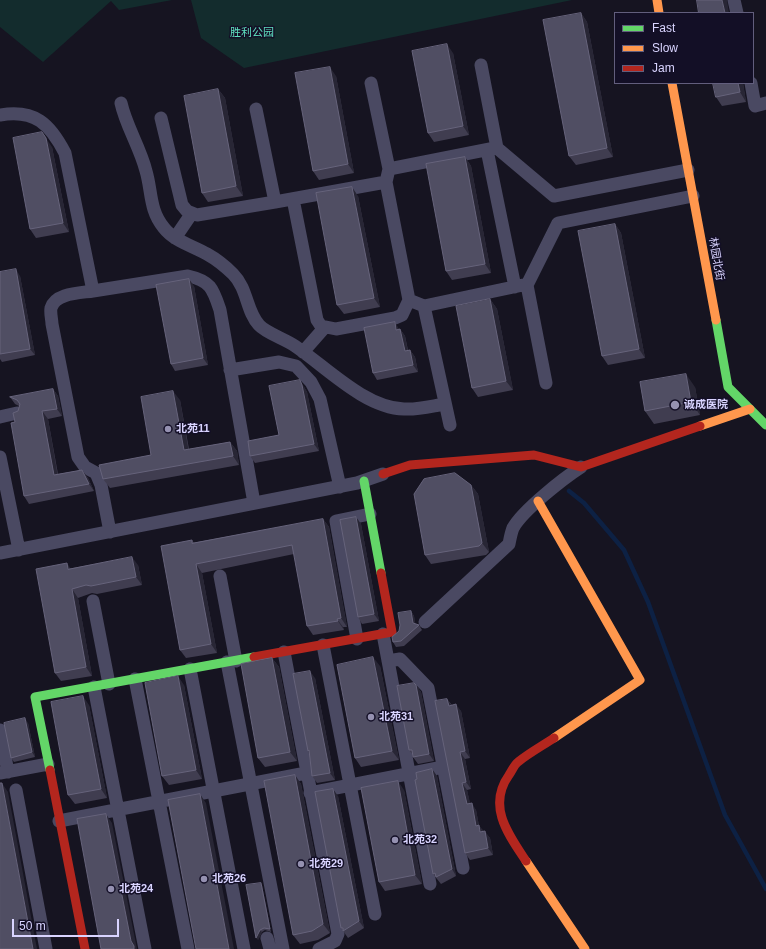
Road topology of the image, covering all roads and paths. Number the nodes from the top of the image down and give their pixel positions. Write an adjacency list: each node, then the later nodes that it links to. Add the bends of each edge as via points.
1 (657, 0): 3 (street)
2 (734, 0): 4 (street)
3 (659, 12)
4 (737, 12)
5 (480, 66): 14 (street)
6 (370, 83): 16 (street)
7 (672, 84): 15 (street, 林园北街)
8 (751, 84): 10 (street, via 755,106)
9 (122, 103): 21 (street, via 124,117 136,140 147,172 152,208 164,228)
10 (766, 103)
11 (256, 109): 19 (street)
12 (0, 115): 23 (street, via 15,112 34,117 46,125 65,153)
13 (161, 118): 20 (street, via 182,205 187,212)
14 (492, 149): 15 (street, via 554,196); 16 (street); 22 (street)
15 (688, 170): 17 (street, 林园北街)
16 (387, 175): 18 (street); 24 (street)
17 (693, 196): 22 (street, via 558,222); 31 (street, 林园北街, via 728,387)
18 (293, 199): 19 (street); 26 (street, via 317,320)
19 (275, 202): 20 (street, via 197,215)
20 (192, 213): 21 (street)
21 (175, 238): 27 (street, via 208,255 234,275 244,288 252,315 259,326)
22 (521, 286): 25 (street); 29 (street)
23 (93, 291): 28 (street, via 188,276 201,279 213,291 220,310); 44 (street, via 63,296 57,300 51,308 52,324 78,457 85,467 96,474 101,485)
24 (410, 300): 25 (street); 26 (street, via 402,315 395,318 336,329)
25 (424, 306): 30 (street)
26 (325, 327): 27 (street)
27 (304, 352): 30 (street, via 368,399 386,406 409,409)
28 (230, 370): 40 (street, via 279,362 296,366 311,382 320,399); 42 (street)
29 (546, 383)
30 (446, 404): 34 (street)
31 (750, 409): 35 (street, 林园北街); 37 (street)
32 (17, 413): 33 (street)
33 (0, 417)
34 (450, 425)
35 (766, 425)
36 (0, 457): 45 (street)
37 (582, 467): 38 (street, via 534,455 410,465); 41 (street)
38 (383, 474): 39 (street)
39 (364, 481): 40 (street); 43 (street)
40 (340, 487): 42 (street)
41 (538, 501): 49 (street, via 513,528 509,544); 84 (street, via 640,680 517,763 506,778 499,795 501,817 513,841)
42 (254, 504): 44 (street)
43 (370, 514): 50 (street, via 392,632); 51 (street, via 336,521)
44 (110, 532): 45 (street)
45 (19, 550): 46 (street)
46 (0, 553)
47 (220, 576): 55 (street)
48 (94, 601): 58 (street)
49 (425, 622)
50 (383, 634): 51 (street); 54 (street)
51 (357, 639): 52 (street)
52 (323, 645): 53 (street); 67 (street)
53 (284, 652): 55 (street); 64 (street)
54 (388, 661): 62 (street, via 400,659 428,688); 65 (street)
55 (231, 662): 56 (street); 66 (street)
56 (190, 669): 57 (street); 69 (street)
57 (135, 679): 58 (street); 71 (street)
58 (109, 684): 59 (street)
59 (94, 687): 61 (street, via 35,697); 72 (street)
60 (0, 730): 63 (street)
61 (48, 764): 63 (street); 73 (street)
62 (443, 767): 65 (street); 74 (street)
63 (4, 772)
64 (306, 772): 66 (street); 70 (street)
65 (409, 773): 67 (street); 75 (street)
66 (250, 784): 69 (street); 82 (street)
67 (350, 785): 70 (street); 76 (street)
68 (16, 790): 77 (street)
69 (213, 791): 71 (street); 81 (street)
70 (310, 793): 83 (street, via 338,934 335,941)
71 (159, 802): 72 (street); 80 (street)
72 (117, 810): 73 (street); 79 (street)
73 (60, 821): 78 (street)
74 (463, 868)
75 (430, 884)
76 (375, 914)
77 (46, 949)
78 (85, 949)
79 (145, 949)
80 (188, 949)
81 (244, 949)
82 (282, 949)
83 (319, 949)
84 (585, 949)

